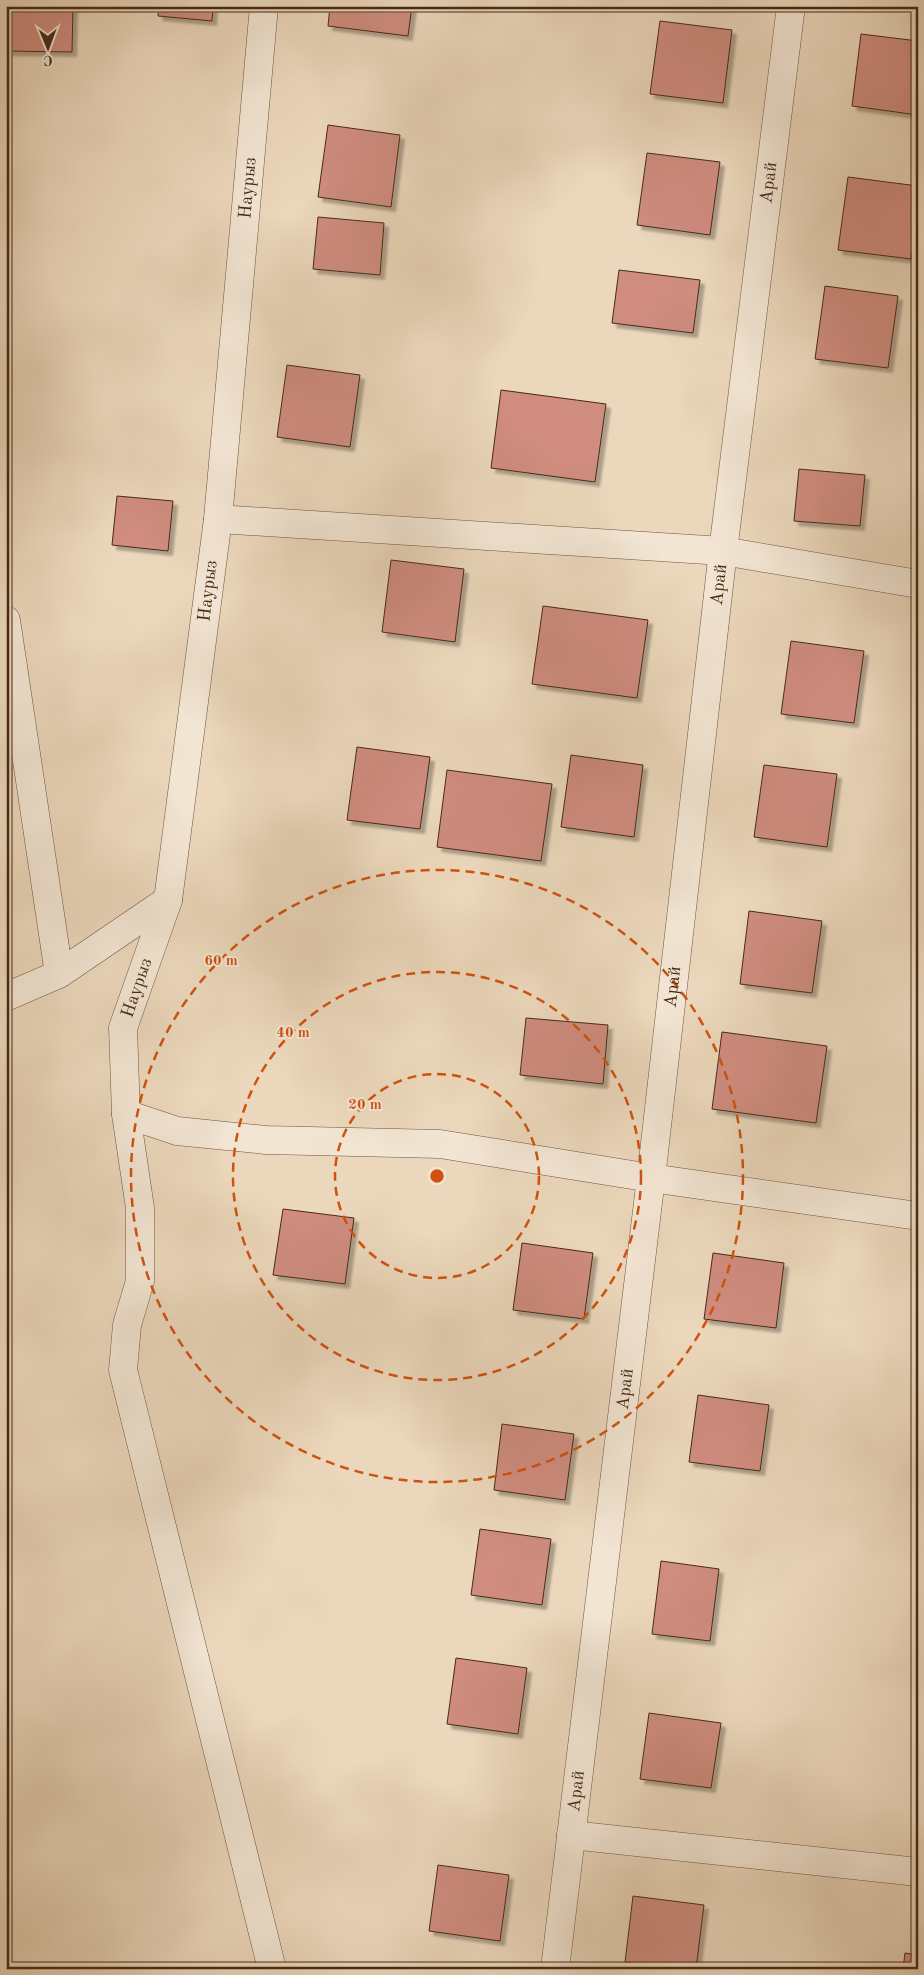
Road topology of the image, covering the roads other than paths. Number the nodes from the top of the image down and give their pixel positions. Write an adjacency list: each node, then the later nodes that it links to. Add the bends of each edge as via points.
1 (264, 6): 3 (street, Наурыз)
2 (791, 6): 4 (street, Арай)
3 (218, 519): 4 (street); 7 (street, Наурыз)
4 (724, 551): 5 (street); 11 (street, Арай)
5 (918, 584)
6 (6, 620): 8 (street)
7 (168, 900): 8 (street); 10 (street, Наурыз, via 123,1028)
8 (59, 974): 9 (street)
9 (6, 997)
10 (126, 1114): 11 (street, via 177,1131 266,1140 440,1144); 15 (street, Наурыз, via 140,1208 140,1281 127,1325 123,1370)
11 (651, 1178): 12 (street); 13 (street, Арай)
12 (918, 1216)
13 (571, 1835): 14 (street); 16 (street, Арай)
14 (918, 1872)
15 (272, 1969)
16 (555, 1969)

